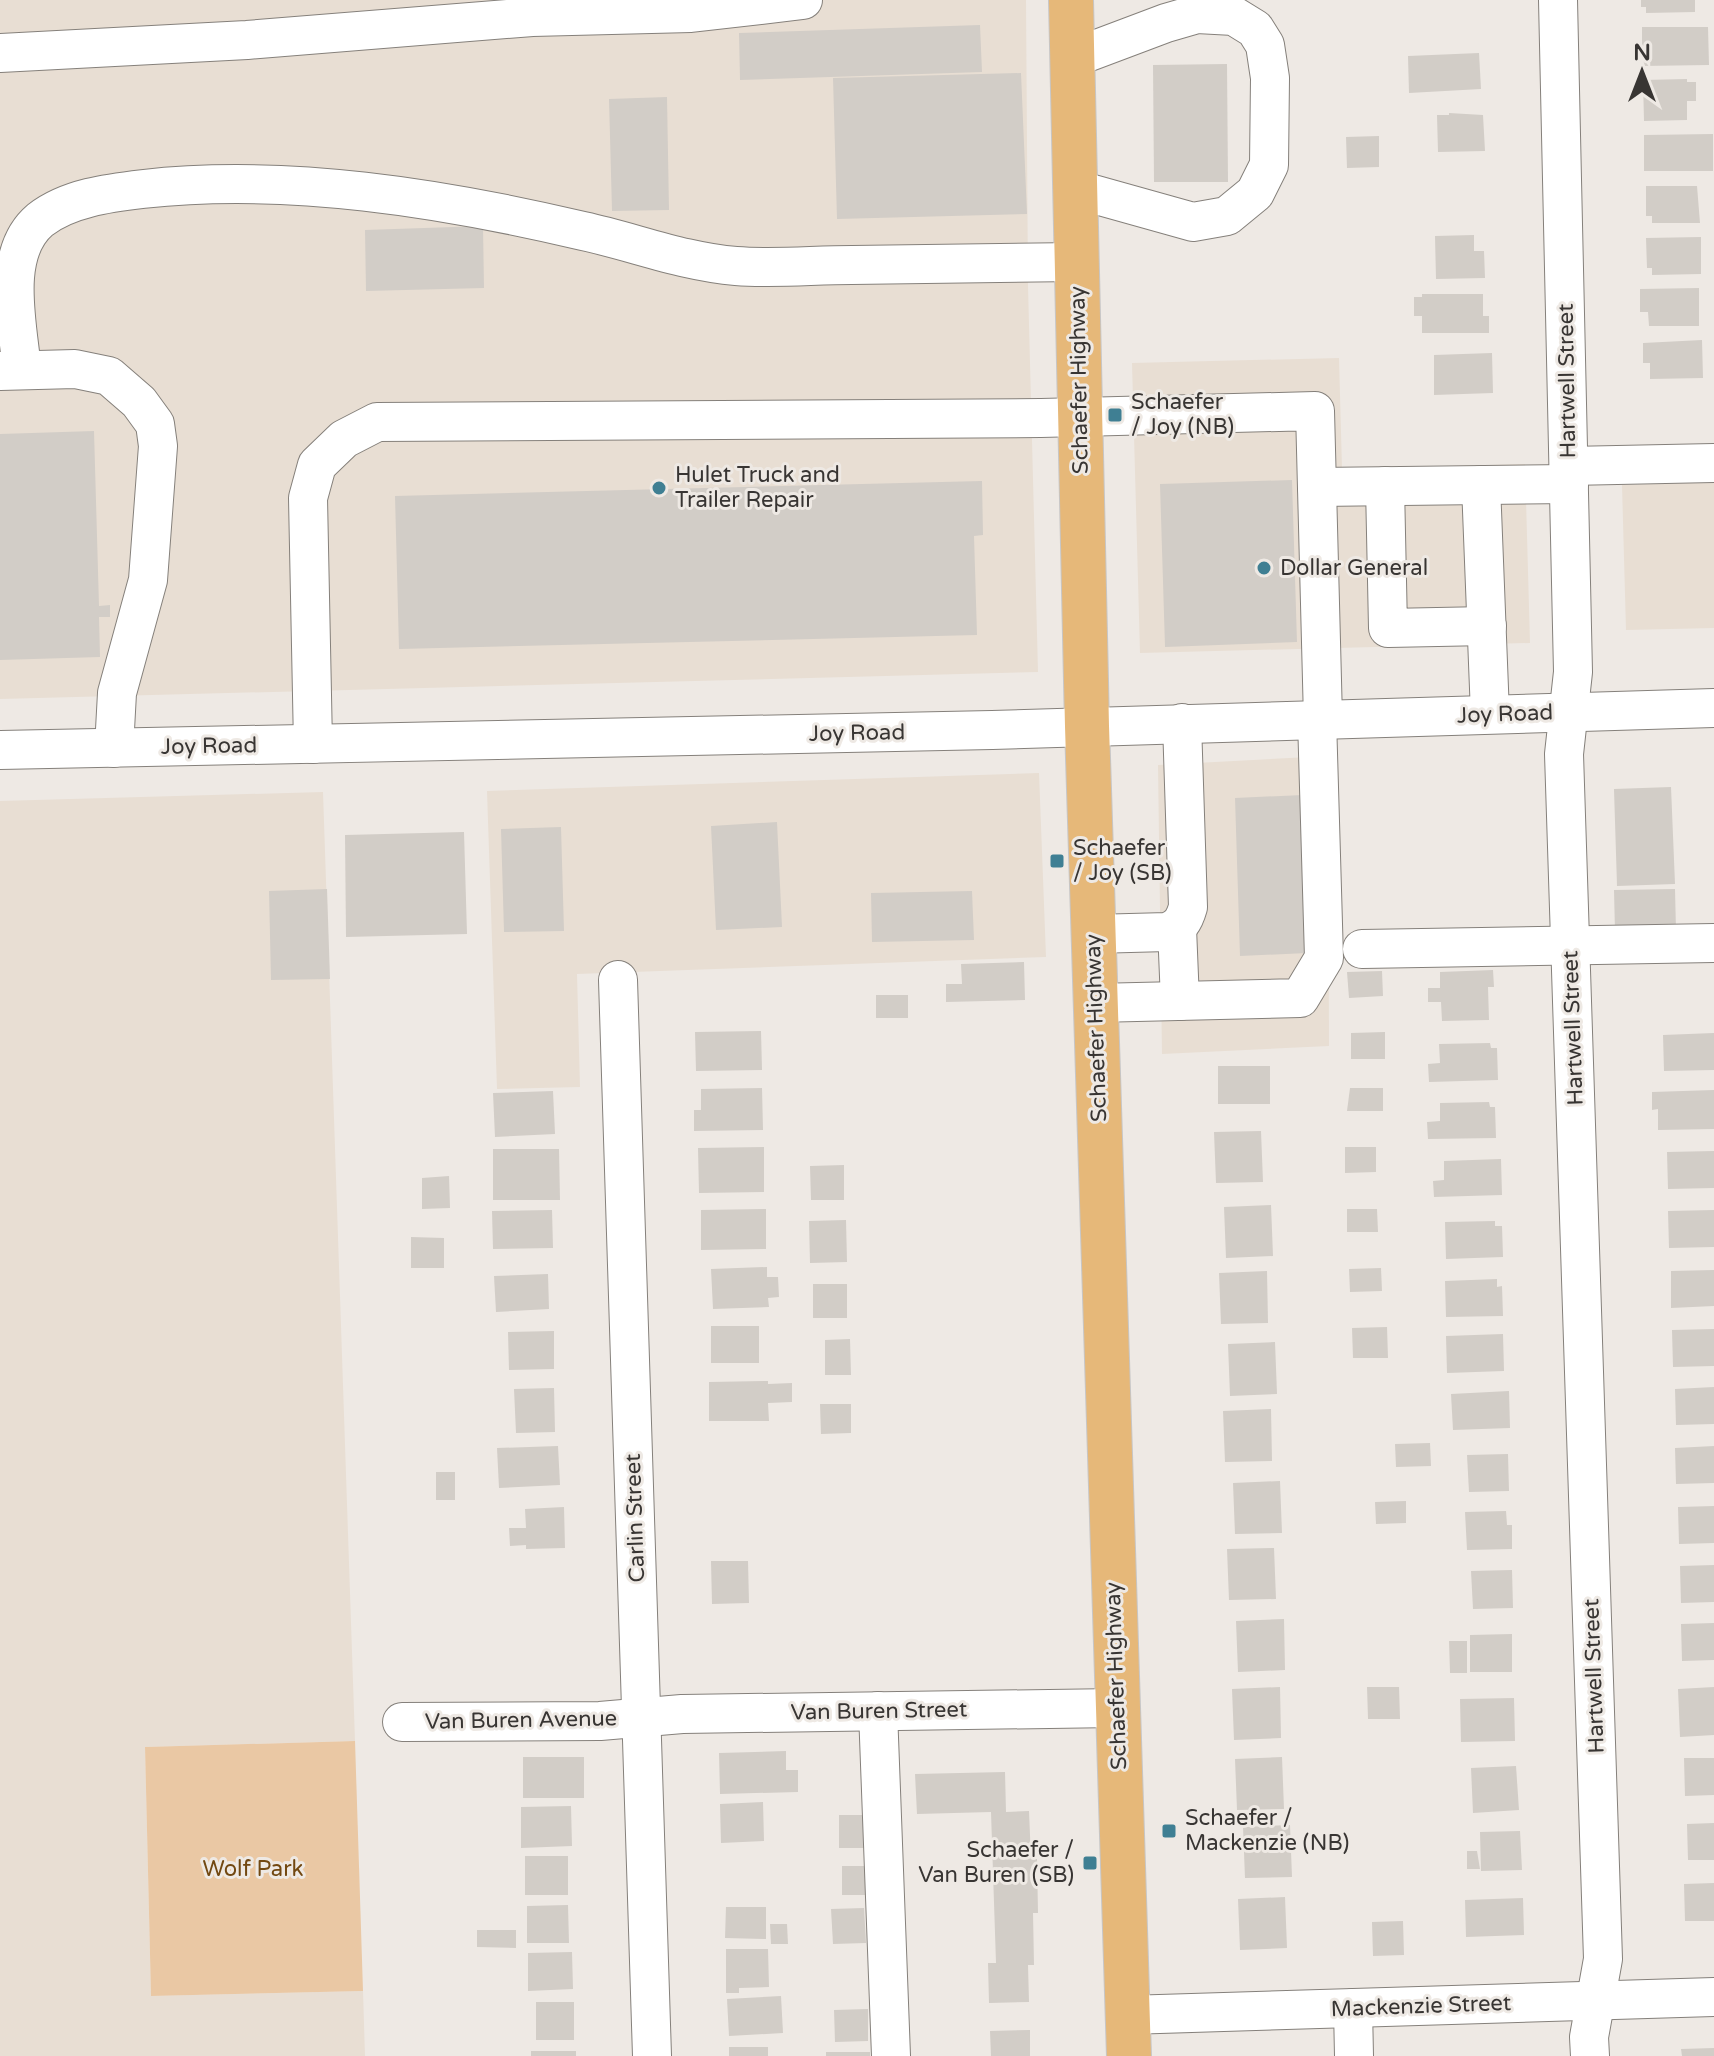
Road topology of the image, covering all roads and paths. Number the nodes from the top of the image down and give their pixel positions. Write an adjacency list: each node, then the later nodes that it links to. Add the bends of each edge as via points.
1 (803, 0): 4 (street, via 691,13 532,17)
2 (1071, 0): 5 (main road, Schaefer Highway)
3 (1558, 0): 11 (street, Hartwell Street)
4 (0, 53)
5 (1073, 58): 6 (main road, Schaefer Highway); 6 (street, via 1197,14 1234,16 1255,29 1265,45 1270,78 1269,165 1255,193 1227,216 1193,222)
6 (1075, 189): 7 (main road, Schaefer Highway)
7 (1076, 262): 8 (street, via 737,266 446,203 245,184 106,193 67,205 39,221 24,239 14,283); 9 (main road, Schaefer Highway)
8 (11, 371): 23 (street, via 75,369 109,376 155,424 148,580 117,693)
9 (1080, 417): 14 (street, via 1315,411); 21 (main road, Schaefer Highway); 22 (street, via 377,422 344,439 317,465 308,498)
10 (1714, 463): 11 (street)
11 (1569, 475): 12 (street); 17 (street, Hartwell Street, via 1573,672)
12 (1481, 485): 13 (street); 15 (street)
13 (1385, 486): 14 (street); 15 (street, via 1388,628)
14 (1317, 487): 19 (street)
15 (1487, 626): 18 (street)
16 (1714, 708): 17 (street, Joy Road)
17 (1568, 712): 18 (street, Joy Road); 28 (street, Hartwell Street, via 1564,754)
18 (1490, 714): 19 (street, Joy Road)
19 (1320, 719): 20 (street, Joy Road); 31 (street, via 1324,958 1300,998)
20 (1182, 723): 21 (street, Joy Road); 25 (street, via 1188,907)
21 (1087, 726): 22 (street, Joy Road); 26 (main road, Schaefer Highway)
22 (313, 744): 23 (street, Joy Road)
23 (114, 748): 24 (street, Joy Road)
24 (0, 750)
25 (1177, 928): 26 (street); 31 (street)
26 (1093, 934): 32 (main road, Schaefer Highway)
27 (1714, 943): 28 (street)
28 (1570, 946): 29 (street); 38 (street, Hartwell Street, via 1603,1959)
29 (1362, 949)
30 (618, 980): 35 (street, Carlin Street)
31 (1180, 1001): 32 (street)
32 (1095, 1003): 33 (main road, Schaefer Highway)
33 (1116, 1708): 34 (street, Van Buren Street); 40 (main road, Schaefer Highway)
34 (878, 1711): 35 (street, Van Buren Street); 42 (street)
35 (641, 1718): 36 (street, Van Buren Avenue); 41 (street, Carlin Street)
36 (402, 1722)
37 (1714, 1997): 38 (street, Mackenzie Street)
38 (1596, 2000): 39 (street, Mackenzie Street); 44 (street, Hartwell Street)
39 (1353, 2008): 40 (street, Mackenzie Street); 43 (street)
40 (1128, 2035)
41 (652, 2056)
42 (891, 2056)
43 (1354, 2056)
44 (1590, 2056)

